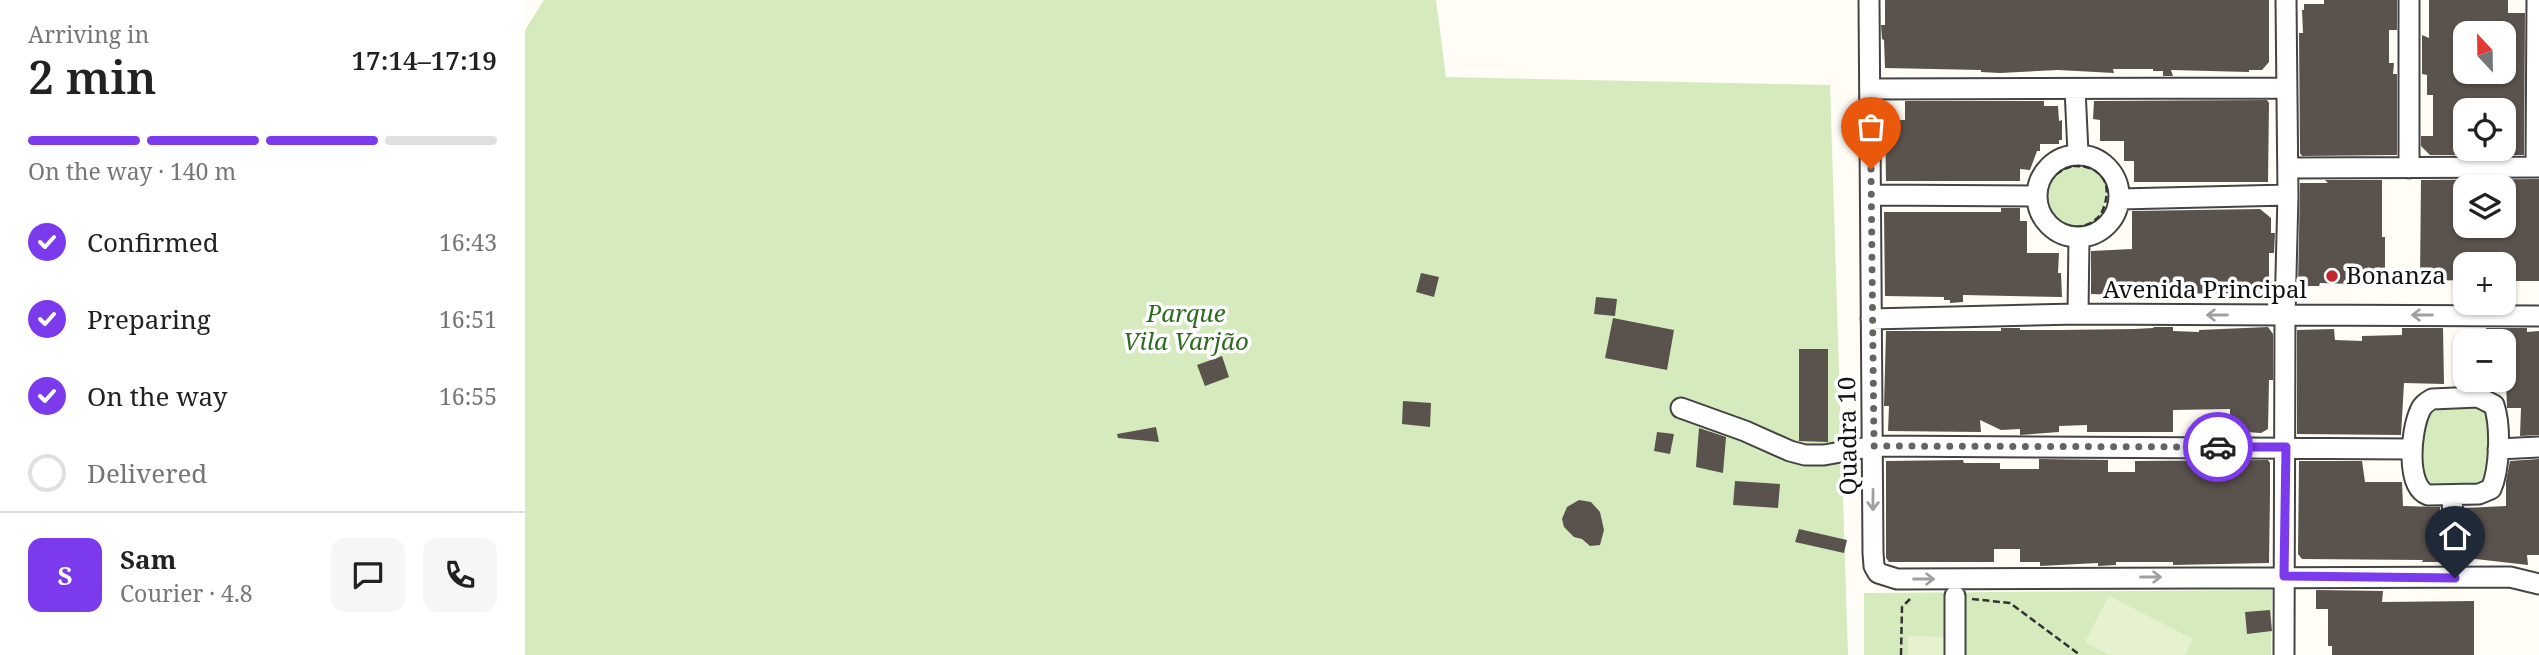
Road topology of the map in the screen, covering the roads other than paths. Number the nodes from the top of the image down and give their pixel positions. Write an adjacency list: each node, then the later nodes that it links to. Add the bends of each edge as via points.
1 (1869, 0): 7 (street, Quadra 10)
2 (2286, 0): 6 (street)
3 (2409, 0): 10 (street)
4 (2537, 0): 5 (street)
5 (2538, 24): 11 (street)
6 (2286, 88): 8 (street); 12 (street)
7 (1870, 89): 8 (street); 13 (street, Quadra 10)
8 (2075, 89): 9 (street)
9 (2078, 153): 15 (street, via 2057,159 2041,175); 16 (street, via 2109,167 2118,182)
10 (2409, 167): 11 (street); 12 (street)
11 (2537, 167)
12 (2288, 168): 14 (street)
13 (1871, 195): 15 (street); 21 (street, Quadra 10)
14 (2288, 195): 16 (street); 19 (street)
15 (2035, 196): 17 (street, via 2041,218 2057,233)
16 (2120, 199): 17 (street, via 2113,218 2099,232)
17 (2080, 238): 18 (street)
18 (2078, 314): 19 (street, Avenida Principal, one-way to 18); 21 (street, Avenida Principal)
19 (2285, 315): 20 (street, Avenida Principal, one-way to 19); 24 (street)
20 (2539, 316)
21 (1871, 319): 23 (street, Quadra 10)
22 (1681, 408): 23 (street, via 1805,455)
23 (1874, 446): 24 (street); 29 (street, Quadra 10, one-way to 29, via 1873,553 1878,573 1897,579)
24 (2286, 447): 26 (street); 29 (street)
25 (2539, 447): 27 (street)
26 (2412, 449): 27 (street, via 2426,403 2478,397 2494,405); 28 (street, via 2418,489 2428,495)
27 (2498, 449): 28 (street, via 2491,489)
28 (2452, 495): 30 (street)
29 (2284, 576): 30 (street); 34 (street)
30 (2455, 578): 31 (street, via 2510,577)
31 (2539, 584)
32 (1955, 596): 33 (street)
33 (1955, 655)
34 (2284, 655)

